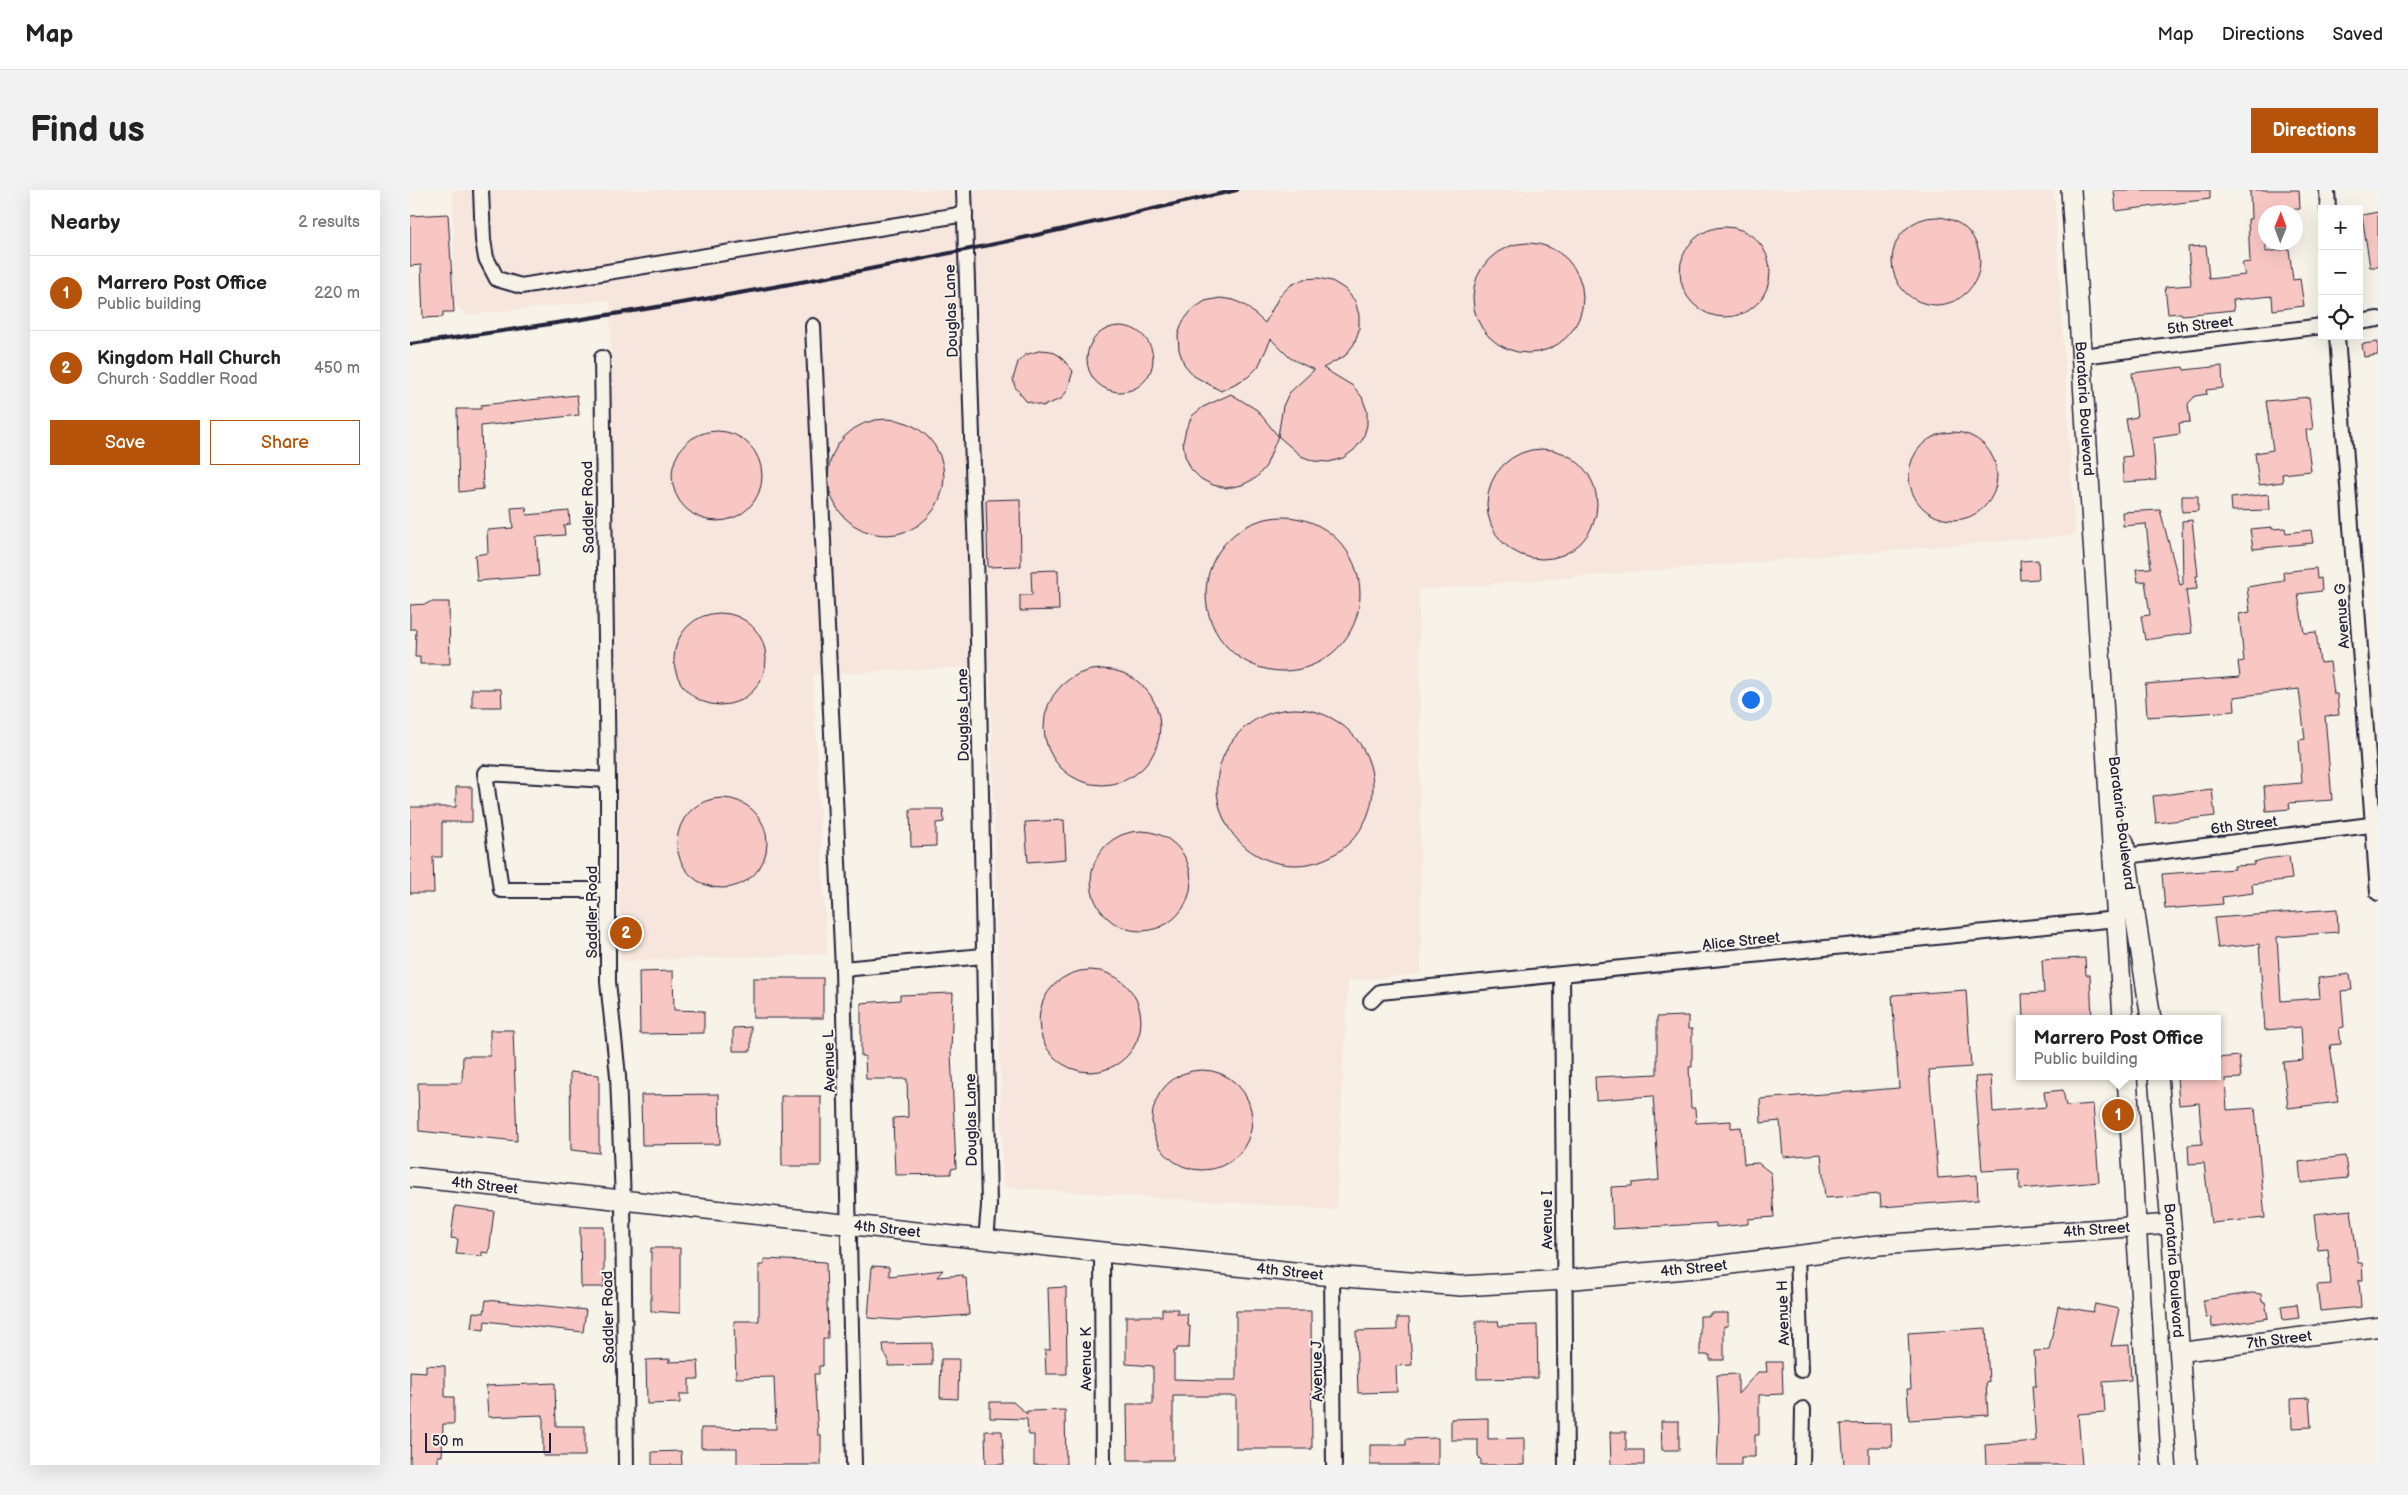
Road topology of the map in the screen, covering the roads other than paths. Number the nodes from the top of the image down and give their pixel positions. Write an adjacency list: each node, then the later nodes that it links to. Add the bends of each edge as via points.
1 (481, 190): 6 (street, via 486,258 497,279 521,286)
2 (964, 190): 6 (street, Douglas Lane)
3 (2071, 190): 12 (main road, Barataria Boulevard)
4 (2327, 190): 5 (street)
5 (2328, 205)
6 (965, 214): 20 (street, Douglas Lane, via 977,599)
7 (2378, 319): 8 (street)
8 (2363, 321)
9 (813, 326): 21 (street, Avenue L)
10 (2318, 326): 12 (street, 5th Street)
11 (2337, 340): 15 (street, Avenue G)
12 (2082, 356): 16 (main road, Barataria Boulevard, via 2098,628)
13 (602, 358): 14 (street, Saddler Road)
14 (608, 780): 17 (street, Saddler Road); 17 (street, via 485,773 501,890)
15 (2376, 824): 16 (street, 6th Street); 18 (street, Avenue G)
16 (2120, 857): 19 (main road, Barataria Boulevard); 25 (main road, Barataria Boulevard)
17 (608, 890): 29 (street, Saddler Road, via 608,982 618,1076)
18 (2378, 893)
19 (2117, 920): 22 (street, Alice Street); 24 (main road, Barataria Boulevard)
20 (983, 956): 21 (street); 33 (street, Douglas Lane)
21 (843, 969): 31 (street, Avenue L)
22 (1562, 975): 23 (street, Alice Street, via 1380,992); 37 (street, Avenue I)
23 (1371, 1001)
24 (2124, 1015)
25 (2150, 1015)
26 (2127, 1080): 32 (main road)
27 (2158, 1080): 30 (main road, Barataria Boulevard)
28 (410, 1177): 29 (main road, 4th Street)
29 (623, 1201): 31 (main road, 4th Street); 42 (street, Saddler Road)
30 (2171, 1224): 32 (main road, 4th Street); 39 (main road, Barataria Boulevard)
31 (850, 1225): 33 (main road, 4th Street); 43 (street, Avenue L)
32 (2137, 1228): 35 (main road, 4th Street, via 1879,1245); 48 (main road)
33 (986, 1240): 34 (main road, 4th Street)
34 (1102, 1252): 36 (main road, 4th Street); 44 (street, Avenue K)
35 (1798, 1254): 37 (main road, 4th Street, via 1708,1267); 40 (street, Avenue H)
36 (1332, 1276): 37 (main road, 4th Street, via 1461,1286); 45 (street, Avenue J)
37 (1564, 1280): 46 (street, Avenue I)
38 (2378, 1327): 39 (street, 7th Street)
39 (2181, 1352): 49 (main road, Barataria Boulevard)
40 (1801, 1370)
41 (1803, 1409): 47 (street)
42 (626, 1465)
43 (854, 1465)
44 (1103, 1465)
45 (1334, 1465)
46 (1566, 1465)
47 (1802, 1465)
48 (2151, 1465)
49 (2187, 1465)

